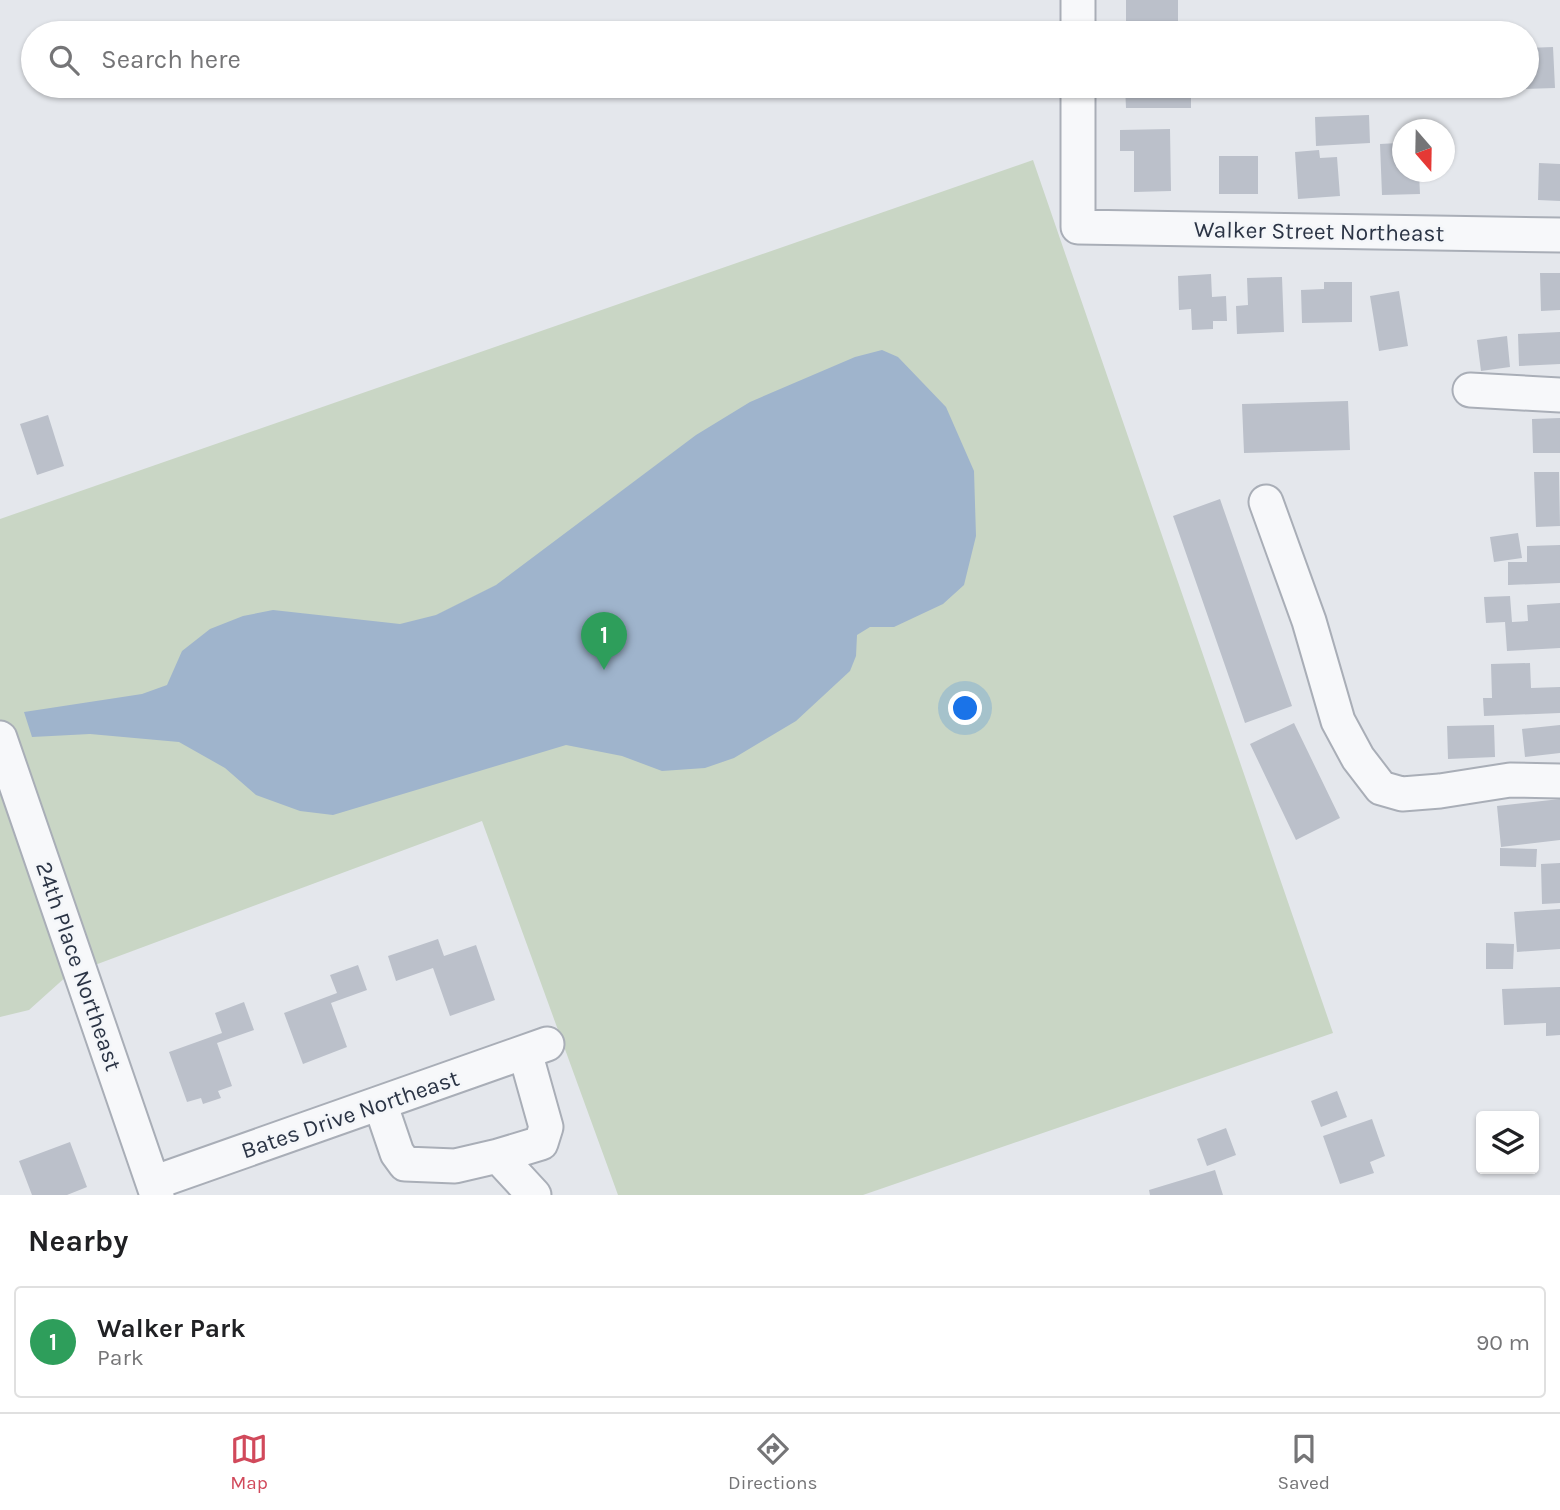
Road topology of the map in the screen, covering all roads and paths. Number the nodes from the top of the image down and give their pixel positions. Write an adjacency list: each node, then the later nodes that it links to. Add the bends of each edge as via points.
1 (1078, 0): 2 (street)
2 (1078, 21)
3 (1078, 98): 4 (street, Walker Street Northeast, via 1078,227)
4 (1560, 235)
5 (1471, 390): 6 (street)
6 (1560, 395)
7 (1266, 502): 9 (street, via 1309,621 1338,721 1381,788 1402,794 1510,779)
8 (0, 737): 12 (street, 24th Place Northeast)
9 (1560, 781)
10 (380, 1103): 11 (street, via 405,1164 455,1166); 11 (street, Bates Drive Northeast, via 536,1048 546,1127 541,1143); 12 (street, Bates Drive Northeast)
11 (498, 1156): 13 (street)
12 (155, 1189)
13 (534, 1195)

